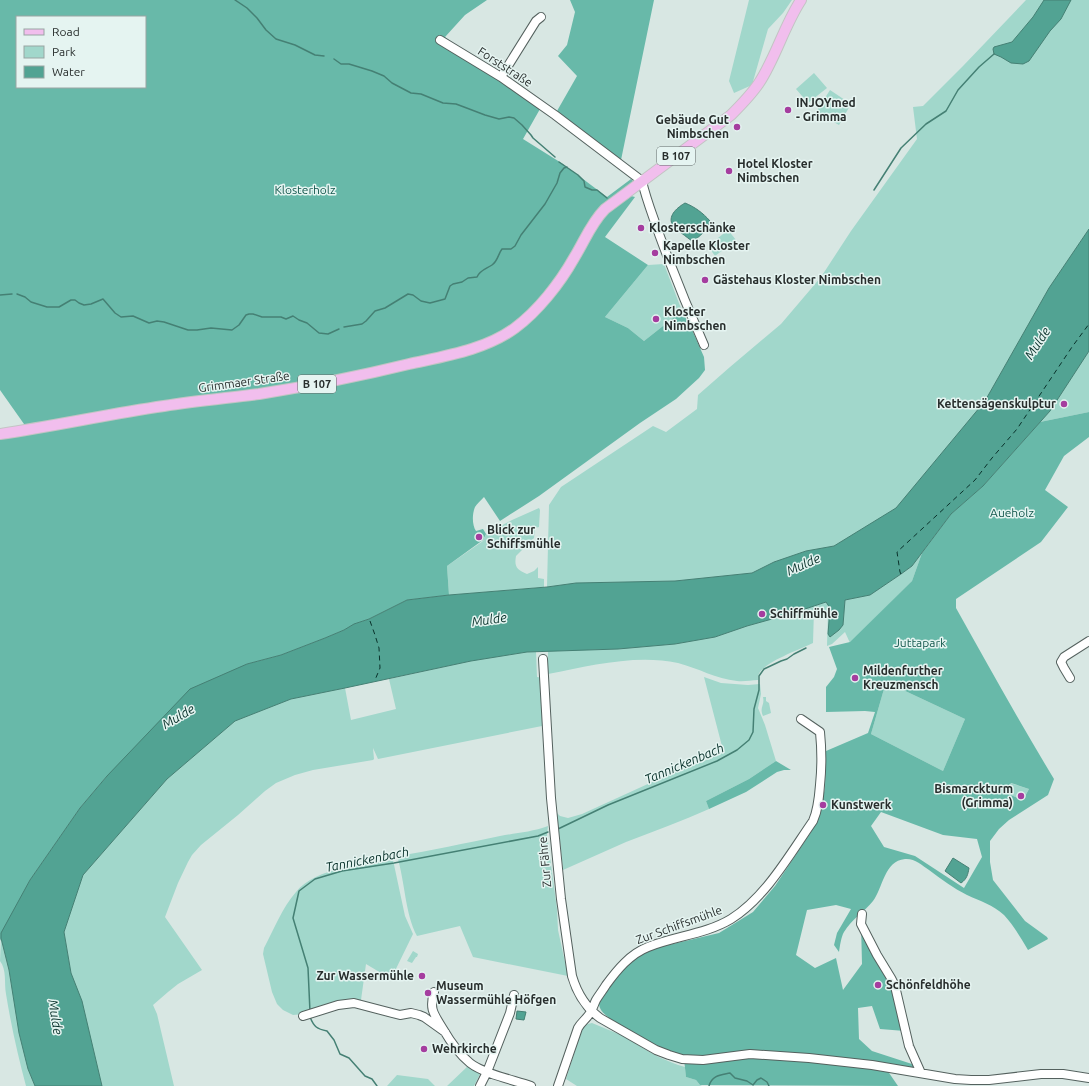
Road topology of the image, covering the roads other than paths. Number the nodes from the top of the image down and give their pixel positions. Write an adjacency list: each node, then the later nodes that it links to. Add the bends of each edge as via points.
1 (801, 0): 5 (main road, B 107, via 760,82 749,97 731,115)
2 (541, 17): 4 (street)
3 (440, 40): 4 (street, Forststraße)
4 (501, 77): 5 (street, Forststraße)
5 (642, 181): 6 (street, via 676,279); 7 (main road, Grimmaer Straße / B 107, via 605,209 564,274 536,309 514,329 480,346 412,364 294,388 163,406)
6 (704, 345)
7 (0, 434)
8 (1089, 641): 10 (street, via 1061,662)
9 (543, 659): 16 (street, Zur Fähre, via 551,798 561,899 572,976 580,996)
10 (1070, 678)
11 (801, 719): 16 (street, Zur Schiffsmühle, via 820,732 822,760 819,797 813,821 771,882 731,919 716,927 647,947 625,961 596,999)
12 (862, 914): 21 (street, via 861,924 895,986 909,1046)
13 (434, 992): 15 (street)
14 (514, 995): 20 (street, via 510,1013)
15 (432, 1012): 18 (street); 19 (street)
16 (591, 1012): 21 (street, Zur Fähre, via 656,1050 682,1059 702,1060 750,1054 809,1058); 25 (street, via 578,1028)
17 (307, 1015): 18 (street, via 354,1003 400,1015)
18 (424, 1017): 19 (street)
19 (445, 1032): 20 (street, via 471,1064)
20 (487, 1072): 23 (street); 24 (street)
21 (921, 1073): 22 (street, Zur Fähre, via 971,1080 1041,1074)
22 (1089, 1078)
23 (480, 1086)
24 (531, 1086)
25 (558, 1086)

